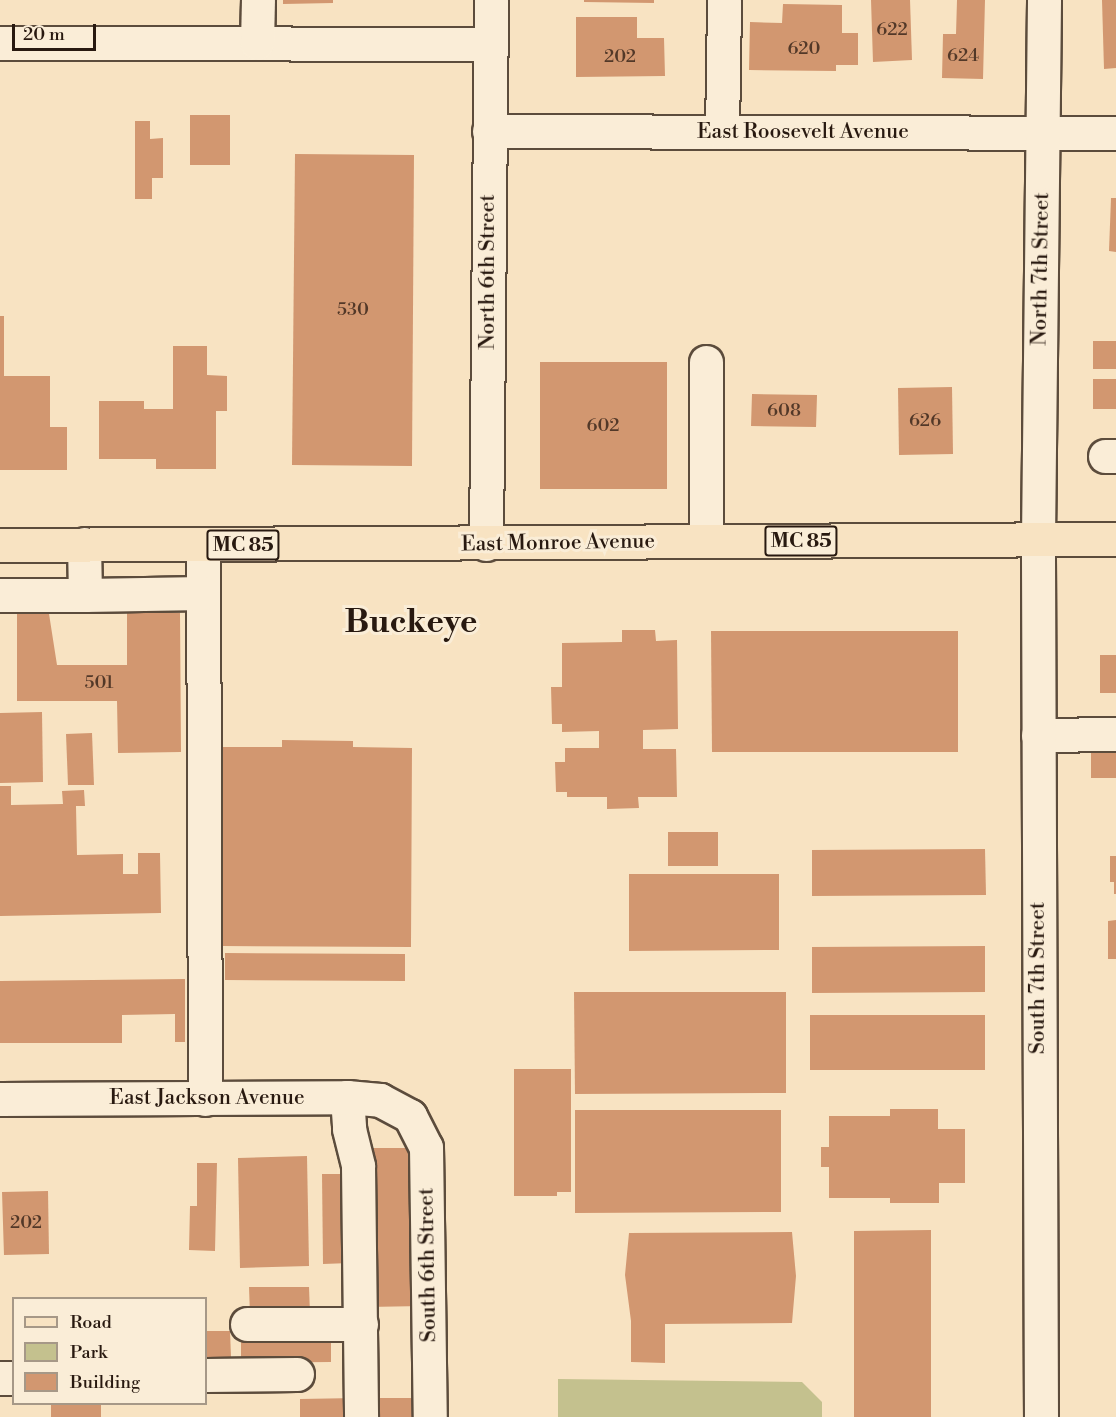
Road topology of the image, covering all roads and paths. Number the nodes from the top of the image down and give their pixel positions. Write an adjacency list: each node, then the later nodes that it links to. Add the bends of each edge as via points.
1 (258, 0): 6 (street)
2 (491, 0): 7 (street, North 6th Street)
3 (724, 0): 9 (street)
4 (1044, 0): 10 (street, North 7th Street)
5 (0, 43): 6 (street)
6 (257, 44): 7 (street)
7 (491, 44): 8 (street, North 6th Street)
8 (489, 131): 9 (street, East Roosevelt Avenue); 16 (street, North 6th Street)
9 (722, 132): 10 (street, East Roosevelt Avenue)
10 (1042, 133): 11 (street, East Roosevelt Avenue); 13 (street, North 7th Street)
11 (1116, 133)
12 (706, 362): 15 (street)
13 (1038, 539): 14 (main road, East Monroe Avenue / MC 85); 15 (main road, East Monroe Avenue / MC 85); 24 (street, South 7th Street)
14 (1116, 539)
15 (706, 541): 16 (main road, East Monroe Avenue / MC 85)
16 (486, 543): 19 (main road, East Monroe Avenue / MC 85)
17 (84, 544): 18 (main road, East Monroe Avenue / MC 85); 19 (main road, East Monroe Avenue / MC 85); 22 (street)
18 (0, 545)
19 (203, 545): 20 (street)
20 (203, 593): 22 (street); 27 (street)
21 (0, 595): 22 (street)
22 (86, 595)
23 (1116, 734): 24 (street)
24 (1038, 735): 35 (street, South 7th Street)
25 (347, 1097): 27 (street, East Jackson Avenue); 28 (street, East Jackson Avenue, via 380,1100); 30 (street, via 349,1130 358,1166)
26 (0, 1099): 27 (street, East Jackson Avenue)
27 (206, 1099)
28 (410, 1116): 34 (street, South 6th Street, via 426,1147)
29 (247, 1324): 30 (street)
30 (361, 1324): 33 (street)
31 (297, 1374): 32 (street)
32 (207, 1375)
33 (361, 1417)
34 (430, 1417)
35 (1041, 1417)

